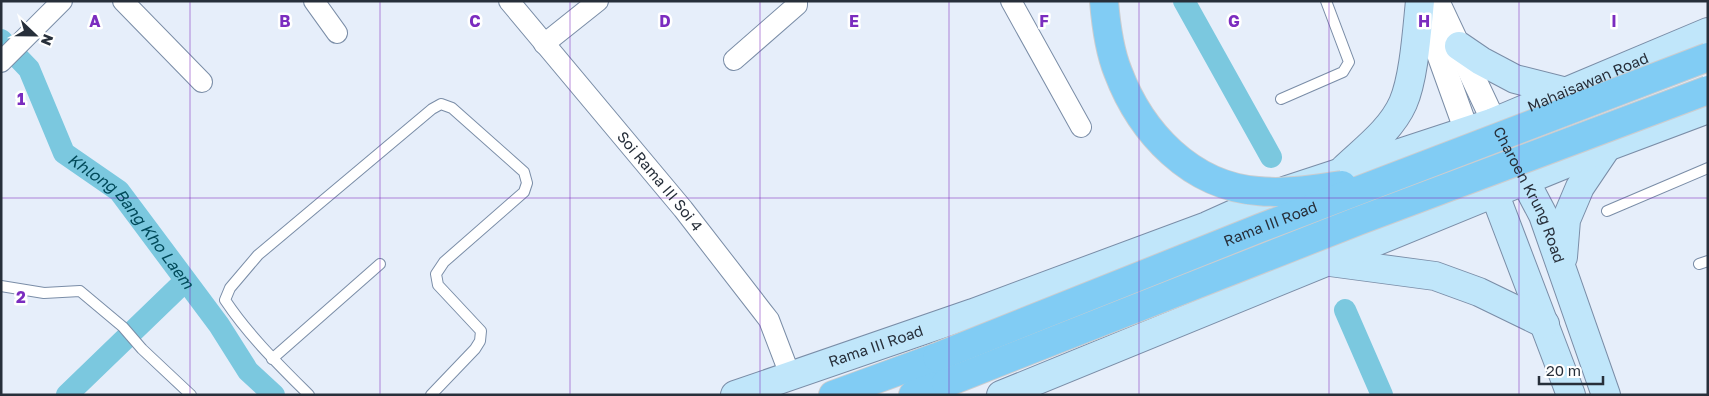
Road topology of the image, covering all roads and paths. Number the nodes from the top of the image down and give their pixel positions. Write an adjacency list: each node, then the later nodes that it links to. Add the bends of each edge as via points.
1 (62, 1): 16 (street)
2 (123, 1): 19 (street)
3 (314, 1): 13 (street)
4 (508, 1): 14 (street, Soi Rama III Soi 4)
5 (598, 1): 14 (street)
6 (798, 1): 18 (street, via 797,6)
7 (1011, 1): 25 (street)
8 (1104, 1): 30 (main road, bridge, via 1110,46 1129,96 1160,142 1177,160 1198,174 1234,187 1278,192)
9 (1326, 1): 22 (lane, via 1349,62 1343,72)
10 (1422, 1): 26 (street, Charoen Krung Road); 29 (main road, via 1404,102 1383,132)
11 (1437, 1): 15 (street, Charoen Krung Road)
12 (1708, 32): 21 (main road, Mahaisawan Road)
13 (337, 33)
14 (544, 44): 42 (street, Soi Rama III Soi 4, via 683,209 766,315)
15 (1459, 46): 21 (main road, via 1486,65 1515,79); 24 (street, Charoen Krung Road)
16 (7, 56)
17 (1708, 58): 30 (main road, Rama III Road, bridge)
18 (734, 60)
19 (202, 82)
20 (1708, 90): 48 (main road, Rama III Road, bridge, via 1358,221)
21 (1567, 92): 24 (main road, Mahaisawan Road)
22 (1281, 99)
23 (1708, 109): 27 (main road)
24 (1494, 122): 26 (main road, Mahaisawan Road); 31 (main road, Charoen Krung Road)
25 (1081, 127)
26 (1467, 132): 29 (main road, Rama III Road); 32 (main road, Charoen Krung Road)
27 (1607, 147): 31 (main road); 37 (main road, via 1580,187 1566,220)
28 (1708, 168): 33 (lane)
29 (1340, 173): 34 (main road, Rama III Road, via 1287,190)
30 (1394, 176): 47 (main road, Rama III Road, bridge)
31 (1527, 182): 32 (main road); 37 (main road, Charoen Krung Road)
32 (1495, 195): 35 (main road); 40 (main road, Charoen Krung Road)
33 (1607, 211)
34 (1207, 226): 39 (main road, via 1226,225 1247,230 1260,245 1262,267 1256,277); 42 (main road, Rama III Road)
35 (1326, 262): 39 (main road); 40 (main road, via 1435,276 1479,292)
36 (380, 264): 41 (lane)
37 (1563, 266): 51 (main road, Charoen Krung Road)
38 (1, 286): 43 (lane, via 44,293 80,291)
39 (1225, 303): 49 (main road)
40 (1545, 324): 50 (main road, Charoen Krung Road)
41 (272, 359): 44 (lane); 45 (lane, via 225,300 230,288 258,255 441,104 452,108 524,172 527,183 524,192 444,262 436,274 438,285 481,331 475,349)
42 (790, 376): 46 (main road, Rama III Road)
43 (191, 395)
44 (310, 395)
45 (430, 395)
46 (735, 395)
47 (833, 395)
48 (913, 395)
49 (1001, 395)
50 (1571, 395)
51 (1606, 395)

